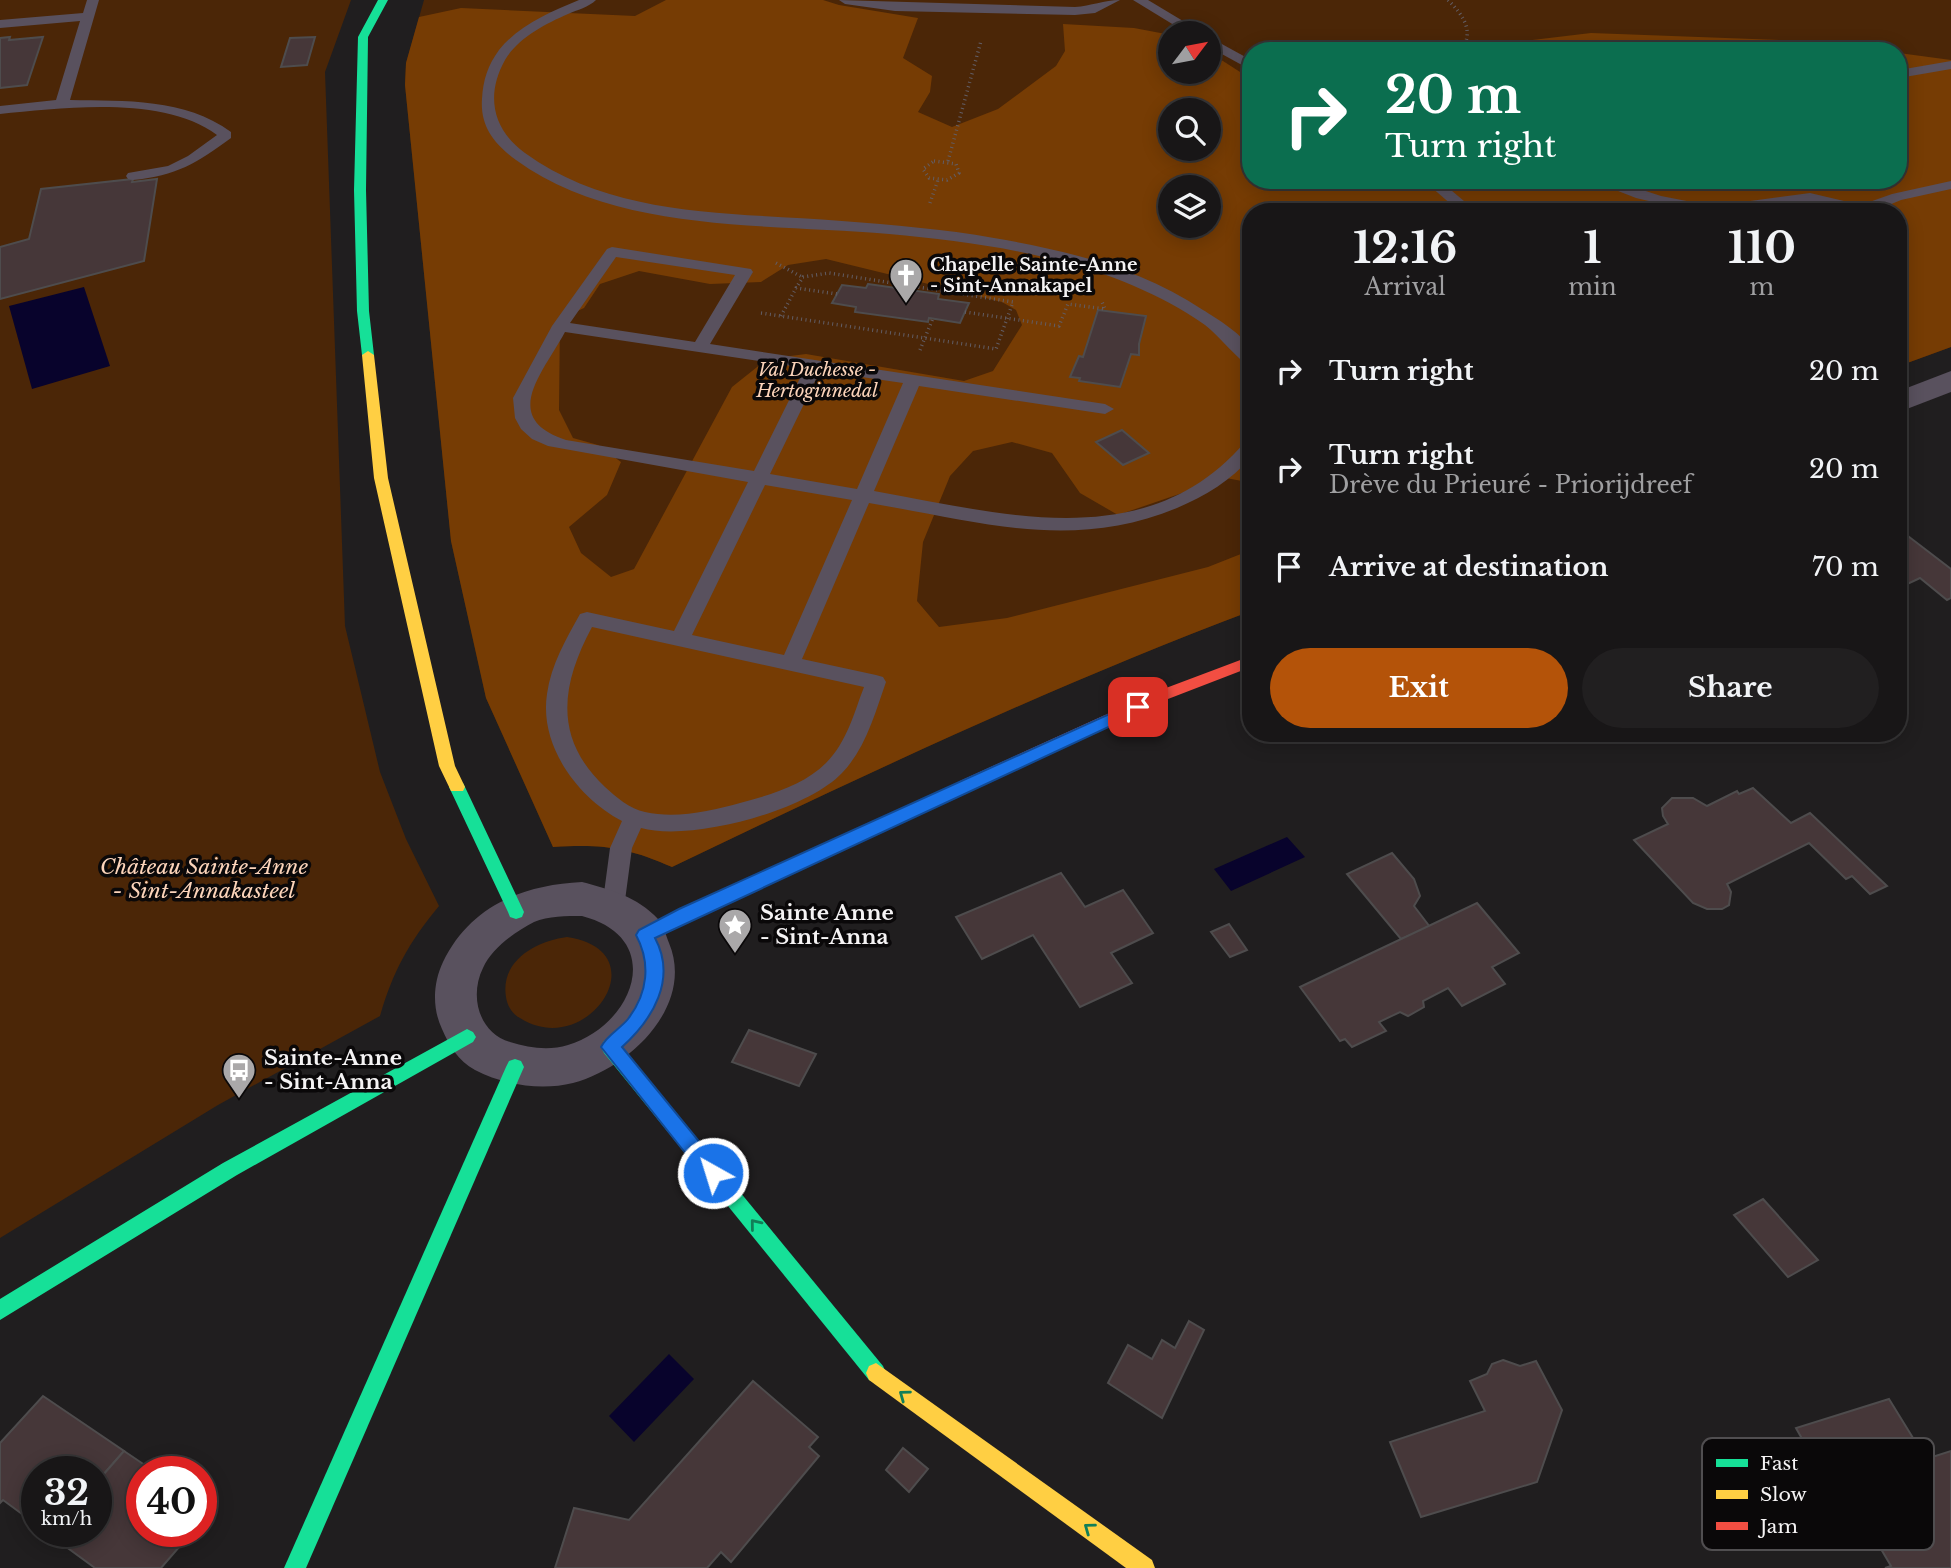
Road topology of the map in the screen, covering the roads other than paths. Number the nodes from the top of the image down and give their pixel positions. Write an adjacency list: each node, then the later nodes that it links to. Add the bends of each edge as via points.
1 (93, 0): 7 (lane)
2 (383, 0): 41 (street, via 363,37 360,190 363,311 381,478 447,766)
3 (590, 0): 27 (lane, via 550,16 518,37 498,60 489,83 488,117 504,143 532,168 568,186 621,202 715,216 942,235 1080,262 1139,282 1188,307 1229,335)
4 (845, 0): 5 (lane, via 895,7 1075,11)
5 (1114, 0)
6 (1139, 0): 8 (lane)
7 (88, 16): 9 (lane); 14 (lane)
8 (1175, 21)
9 (0, 24)
10 (1222, 49): 11 (lane)
11 (1242, 61)
12 (1951, 65): 13 (lane)
13 (1907, 73)
14 (62, 104): 15 (lane); 16 (lane, via 156,106 217,126 226,135 182,167)
15 (0, 110)
16 (133, 176)
17 (1951, 185): 24 (lane)
18 (1441, 189): 20 (lane)
19 (1628, 189): 21 (lane)
20 (1459, 203)
21 (1675, 203)
22 (1776, 203): 23 (lane, via 1804,197)
23 (1839, 203)
24 (1881, 203)
25 (560, 326): 26 (lane); 26 (lane, via 612,252 745,272); 34 (lane, via 521,398 526,426 540,437)
26 (699, 348): 28 (lane)
27 (1242, 351)
28 (815, 365): 29 (lane); 34 (lane)
29 (913, 380): 32 (lane); 35 (lane)
30 (1951, 381): 31 (street)
31 (1907, 399)
32 (1105, 409)
33 (1242, 460): 35 (lane, via 1177,500 1134,516 1090,525 1030,524)
34 (760, 478): 35 (lane); 36 (lane)
35 (863, 496): 37 (lane)
36 (680, 639): 37 (lane); 39 (lane, via 587,619 568,653 560,680 556,705 570,758 585,782)
37 (790, 663): 39 (lane, via 876,682 855,739 840,762 821,779 783,799 747,810 709,820)
38 (1242, 664): 42 (street, via 1163,695)
39 (634, 818): 40 (lane, via 621,848)
40 (613, 908): 41 (street, via 582,899 549,901); 42 (street)
41 (516, 912): 43 (street, via 488,930 467,955 456,984 456,1014)
42 (645, 935): 44 (street, via 656,973 650,1000 634,1025)
43 (467, 1037): 45 (street, via 488,1055); 46 (street, via 110,1240)
44 (610, 1047): 45 (street, via 580,1062 548,1069); 48 (street, one-way to 44, via 879,1377)
45 (515, 1067): 47 (street)
46 (0, 1310)
47 (295, 1568)
48 (1144, 1568)

